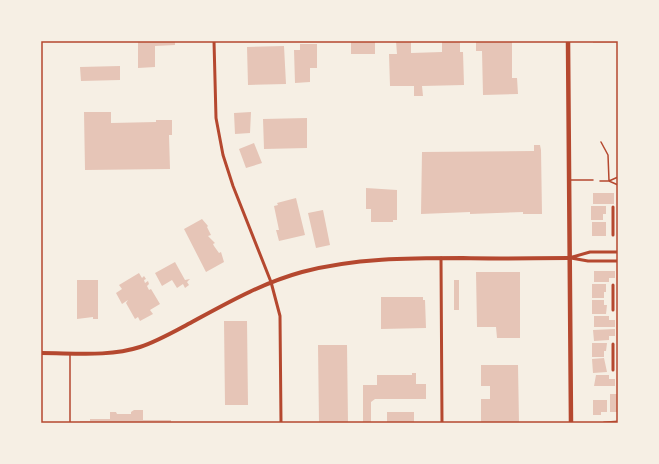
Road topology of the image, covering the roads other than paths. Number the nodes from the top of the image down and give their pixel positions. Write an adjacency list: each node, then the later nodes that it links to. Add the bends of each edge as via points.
1 (214, 41): 20 (street, via 216,118 220,144 233,186)
2 (568, 41): 5 (main road)
3 (601, 142): 8 (lane, via 608,154)
4 (618, 178): 8 (lane)
5 (569, 180): 6 (lane); 17 (main road)
6 (593, 180)
7 (600, 181): 8 (lane)
8 (609, 181): 9 (lane)
9 (618, 186)
10 (613, 207): 11 (street)
11 (613, 221): 12 (street); 13 (street)
12 (618, 221)
13 (613, 235)
14 (610, 252): 15 (street); 17 (street, via 590,252); 18 (street)
15 (618, 252)
16 (441, 258): 17 (street); 20 (street, via 394,258 352,262); 34 (street)
17 (569, 258): 18 (street); 35 (main road)
18 (610, 261): 19 (street)
19 (618, 261)
20 (271, 282): 26 (street, via 140,347 119,352); 33 (street, via 280,316)
21 (613, 285): 22 (street)
22 (613, 299): 23 (street); 24 (street)
23 (618, 299)
24 (613, 310)
25 (613, 344): 28 (street)
26 (70, 353): 27 (street); 32 (lane)
27 (41, 354)
28 (613, 358): 29 (street); 30 (street)
29 (618, 358)
30 (614, 370)
31 (618, 422): 36 (street)
32 (70, 423)
33 (281, 423)
34 (442, 423)
35 (571, 423)
36 (604, 423)

